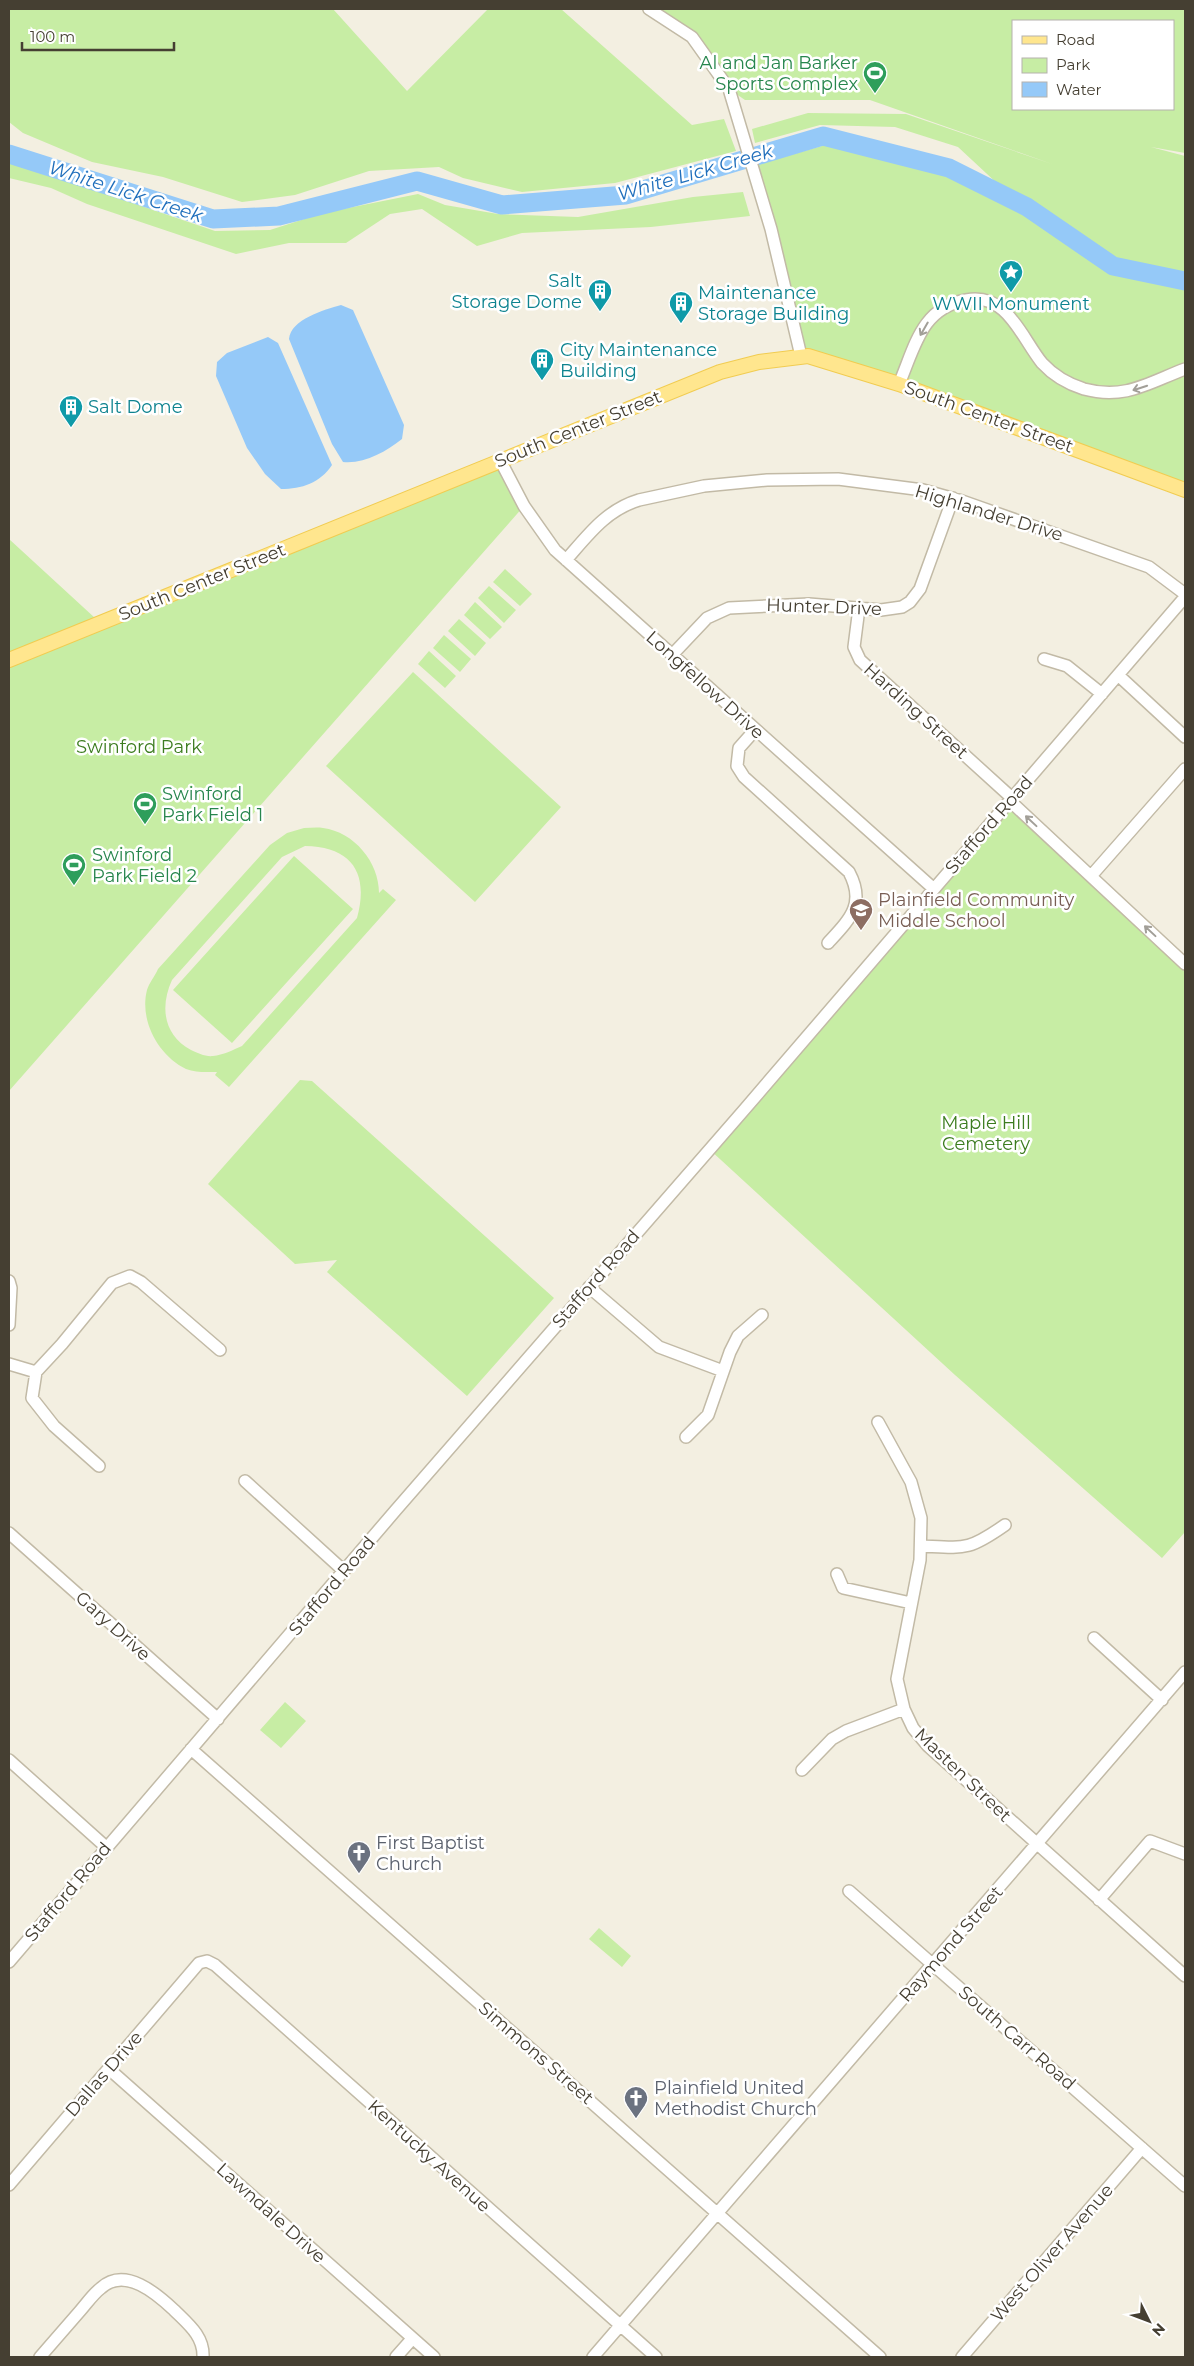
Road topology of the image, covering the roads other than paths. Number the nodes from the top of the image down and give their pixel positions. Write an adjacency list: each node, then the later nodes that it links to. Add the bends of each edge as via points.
1 (649, 9): 2 (street, via 692,37 729,89 771,229)
2 (801, 356): 4 (main road, South Center Street); 5 (main road, South Center Street, via 720,372)
3 (1185, 369): 4 (street, one-way to 4, via 1133,391 1117,394 1082,388 1068,383 1042,362 1010,314 984,300 971,299 951,302 936,311 923,329)
4 (899, 384): 6 (main road, South Center Street)
5 (500, 460): 8 (street, Longfellow Drive, via 536,524); 12 (main road, South Center Street)
6 (1185, 490)
7 (953, 498): 8 (street, Highlander Drive, via 923,490 838,479 767,480 704,486 639,500 615,509); 9 (street, Highlander Drive, via 1149,567); 10 (street, Hunter Drive, via 916,596 902,607 893,609)
8 (566, 560): 11 (street, Longfellow Drive)
9 (1185, 595): 14 (street, Stafford Road)
10 (859, 608): 11 (street, Hunter Drive, via 800,604 729,608 707,618); 19 (street, Harding Street, via 854,647 860,660)
11 (672, 655): 16 (street, Longfellow Drive)
12 (9, 660)
13 (1044, 660): 15 (street, via 1067,666)
14 (1118, 675): 15 (street, Stafford Road); 17 (street)
15 (1102, 694): 19 (street, Stafford Road)
16 (756, 730): 21 (street, Longfellow Drive); 22 (street, via 739,748 737,766 744,777 849,872 856,886 857,903 845,924)
17 (1185, 736)
18 (1185, 769): 20 (street)
19 (1011, 800): 20 (street, Harding Street, one-way to 19); 21 (street, Stafford Road)
20 (1091, 876): 23 (street, Harding Street, one-way to 20)
21 (934, 889): 25 (street, Stafford Road)
22 (828, 943)
23 (1185, 964)
24 (9, 1282): 27 (street)
25 (589, 1287): 31 (street, via 659,1347); 39 (street, Stafford Road)
26 (762, 1315): 31 (street, via 738,1336)
27 (9, 1325)
28 (220, 1350): 30 (street, via 130,1276 112,1283)
29 (9, 1364): 30 (street)
30 (36, 1372): 34 (street, via 32,1398 54,1426)
31 (722, 1372): 33 (street, via 708,1415)
32 (878, 1422): 38 (street, Masten Street, via 911,1482 921,1518)
33 (686, 1437)
34 (99, 1466)
35 (245, 1481): 39 (street)
36 (1005, 1525): 38 (street, via 979,1544 961,1548)
37 (9, 1533): 48 (street, Gary Drive)
38 (921, 1546): 41 (street, Masten Street)
39 (344, 1571): 48 (street, Stafford Road)
40 (837, 1574): 41 (street, via 843,1588)
41 (911, 1603): 47 (street, Masten Street, via 897,1679)
42 (1094, 1638): 46 (street)
43 (1185, 1672): 44 (street, Raymond Street)
44 (1174, 1685): 45 (street); 46 (street, Raymond Street)
45 (1185, 1690)
46 (1162, 1700): 52 (street, Raymond Street)
47 (904, 1709): 51 (street, via 839,1735); 52 (street, Masten Street, via 920,1738)
48 (218, 1719): 49 (street, Stafford Road)
49 (192, 1749): 53 (street, Stafford Road); 65 (street, Simmons Street)
50 (9, 1760): 53 (street)
51 (802, 1770)
52 (1036, 1845): 56 (street, Masten Street); 59 (street, Raymond Street)
53 (106, 1847): 57 (street, Stafford Road)
54 (1185, 1854): 56 (street, via 1150,1842)
55 (849, 1891): 59 (street, South Carr Road)
56 (1099, 1900): 60 (street, Masten Street)
57 (9, 1962)
58 (199, 1963): 61 (street, Dallas Drive); 66 (street, Kentucky Avenue, via 215,1965)
59 (933, 1964): 62 (street, South Carr Road); 65 (street, Raymond Street)
60 (1185, 1976)
61 (109, 2069): 63 (street, Dallas Drive); 67 (street, Lawndale Drive)
62 (1142, 2148): 64 (street, South Carr Road); 75 (street, West Oliver Avenue)
63 (9, 2185)
64 (1185, 2186)
65 (717, 2215): 66 (street, Raymond Street); 74 (street, Simmons Street)
66 (620, 2326): 72 (street, Raymond Street); 73 (street, Kentucky Avenue)
67 (412, 2338): 70 (street); 71 (street, Lawndale Drive)
68 (40, 2357): 69 (street, via 102,2286 117,2280 147,2287 178,2314 200,2339)
69 (202, 2357)
70 (396, 2357)
71 (434, 2357)
72 (593, 2357)
73 (656, 2357)
74 (880, 2357)
75 (962, 2357)

